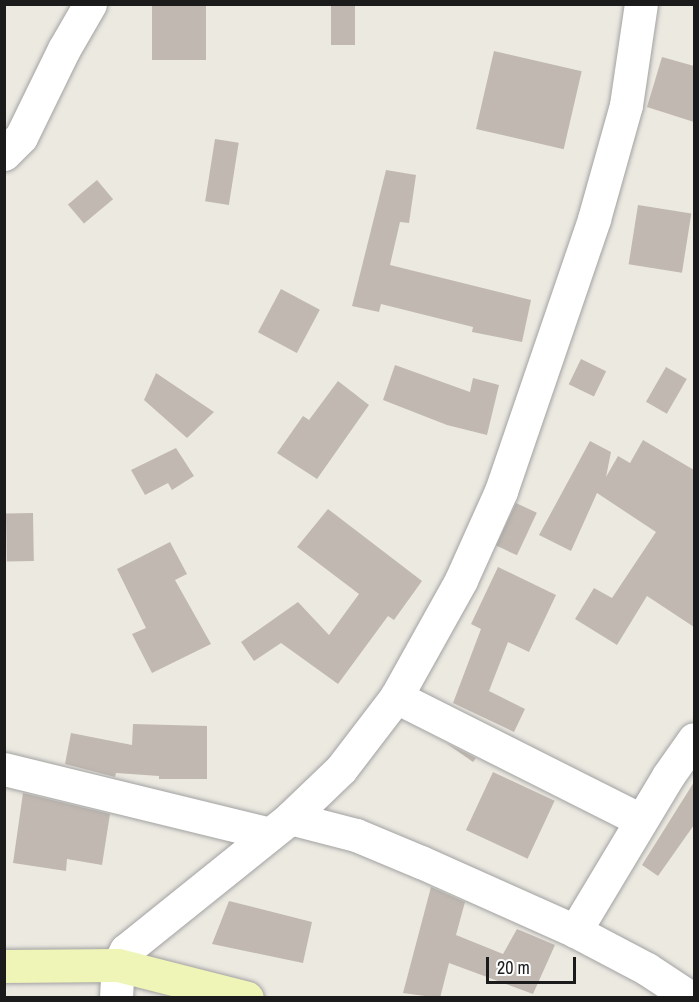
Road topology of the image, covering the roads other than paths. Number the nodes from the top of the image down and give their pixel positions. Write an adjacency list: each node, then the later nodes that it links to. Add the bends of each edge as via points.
1 (90, 4): 3 (street, via 63,49 21,137)
2 (641, 4): 4 (street, via 626,105 542,378 501,490 462,580)
3 (4, 154)
4 (396, 697): 7 (street); 8 (street, via 341,769)
5 (694, 740): 7 (street)
6 (4, 769): 8 (street)
7 (641, 820): 9 (street)
8 (278, 825): 9 (street, via 356,835); 10 (street, via 155,923 126,951)
9 (575, 931): 14 (street, via 647,969)
10 (118, 965): 11 (street); 12 (street); 13 (street)
11 (4, 966)
12 (116, 998)
13 (247, 998)
14 (691, 998)

